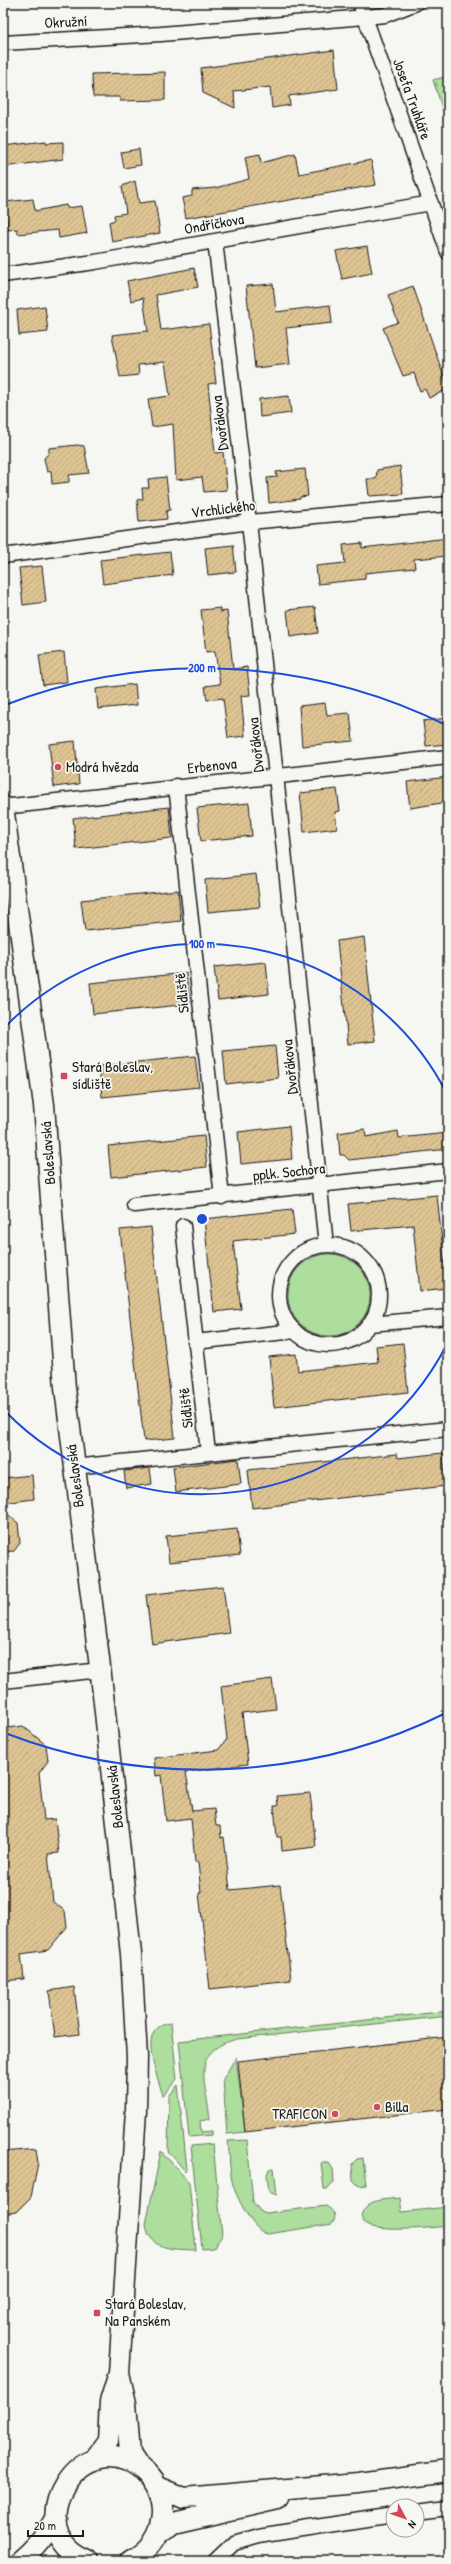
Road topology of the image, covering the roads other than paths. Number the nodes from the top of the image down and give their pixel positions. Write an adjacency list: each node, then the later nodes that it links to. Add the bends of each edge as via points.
1 (360, 3): 3 (street, Josefa Truhláře)
2 (416, 3): 3 (street, Okružní, via 385,15)
3 (365, 17): 4 (street, Okružní, via 161,34); 5 (street, Josefa Truhláře)
4 (3, 43)
5 (431, 203): 6 (street, Ondříčkova); 7 (street, Josefa Truhláře)
6 (215, 241): 8 (street, Ondříčkova); 10 (street, Dvořákova)
7 (448, 252)
8 (3, 275)
9 (448, 504): 10 (street, Vrchlického)
10 (249, 522): 11 (street, Vrchlického); 13 (street, Dvořákova)
11 (3, 556)
12 (448, 757): 13 (street, Erbenova)
13 (276, 776): 14 (street, Erbenova); 17 (street, Dvořákova)
14 (176, 786): 15 (street, Erbenova); 18 (street, Sídliště)
15 (3, 806): 28 (main road, Boleslavská, via 44,1104 62,1351)
16 (448, 1171): 17 (street, pplk. Sochora)
17 (320, 1186): 18 (street, pplk. Sochora); 21 (street, Dvořákova)
18 (222, 1197): 19 (street, pplk. Sochora)
19 (134, 1206)
20 (183, 1226): 25 (street, Sídliště)
21 (326, 1246): 23 (street, via 346,1248 355,1252 367,1262 375,1275 379,1295 375,1315); 24 (street, via 306,1251 297,1257 281,1283 283,1314)
22 (448, 1317): 23 (street)
23 (370, 1324): 24 (street, via 359,1336 349,1341 328,1345 307,1340)
24 (295, 1331): 25 (street)
25 (195, 1342): 27 (street, Sídliště)
26 (448, 1429): 27 (street)
27 (208, 1453): 28 (street)
28 (74, 1467): 29 (main road, Boleslavská)
29 (100, 1670): 30 (street); 31 (main road, Boleslavská, via 131,1954 137,2057 134,2147)
30 (3, 1681)
31 (119, 2373): 32 (main road, via 110,2402 108,2441); 33 (main road, via 126,2403 130,2454)
32 (94, 2460): 33 (main road, via 117,2459); 40 (main road, via 83,2465 66,2480 56,2504)
33 (140, 2468): 36 (main road)
34 (448, 2471): 35 (main road)
35 (358, 2483): 36 (main road, via 184,2498); 41 (main road, via 173,2523)
36 (157, 2487): 41 (main road, via 163,2511)
37 (448, 2508): 38 (street)
38 (425, 2511)
39 (385, 2516): 46 (street, via 258,2536 234,2543)
40 (56, 2517): 42 (main road, via 64,2541); 43 (main road, via 48,2533)
41 (153, 2547): 45 (main road)
42 (86, 2560): 44 (main road)
43 (20, 2561)
44 (63, 2561)
45 (131, 2561)
46 (215, 2561)

